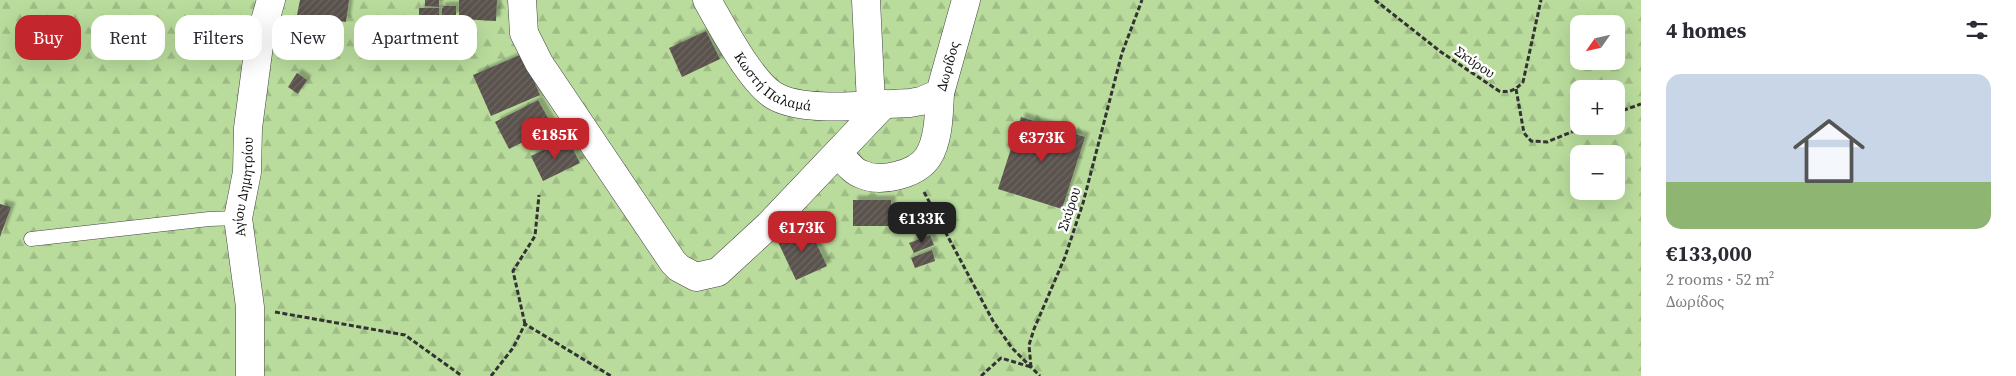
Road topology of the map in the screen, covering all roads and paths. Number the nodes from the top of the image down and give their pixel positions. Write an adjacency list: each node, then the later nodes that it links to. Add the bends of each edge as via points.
1 (270, 0): 18 (street, Αγίου Δημητρίου, via 256,65 248,128 247,172)
2 (522, 0): 15 (street, via 524,33 530,48 673,262 696,277 718,272 769,225)
3 (707, 0): 11 (street, Κωστή Παλαμά, via 744,61 772,95 795,104)
4 (866, 0): 11 (street)
5 (966, 0): 10 (street, Δωρίδος)
6 (1142, 0): 22 (path, Σκύρου, via 1122,53 1084,204 1034,328 1029,345)
7 (1375, 0): 9 (path, Σκύρου, via 1499,92)
8 (1541, 0): 9 (path, via 1526,73)
9 (1516, 89): 14 (path, via 1524,133 1531,141 1547,142)
10 (940, 93): 11 (street, Δωρίδος, via 921,101); 16 (street, via 939,123 928,157)
11 (878, 104): 15 (street)
12 (1641, 104): 13 (path)
13 (1625, 110)
14 (1570, 133)
15 (838, 153): 16 (street, via 860,174 887,178)
16 (913, 172): 22 (path, via 993,321 1012,348)
17 (539, 195): 21 (path, via 535,236 513,271)
18 (238, 218): 19 (lane); 20 (street, Αγίου Δημητρίου)
19 (31, 239)
20 (250, 307): 23 (street, Αγίου Δημητρίου); 24 (path, via 405,336)
21 (525, 324): 25 (path, via 513,348); 26 (path)
22 (1031, 367): 27 (path, via 1001,358); 28 (path)
23 (250, 376)
24 (462, 376)
25 (491, 376)
26 (611, 376)
27 (981, 376)
28 (1040, 376)

